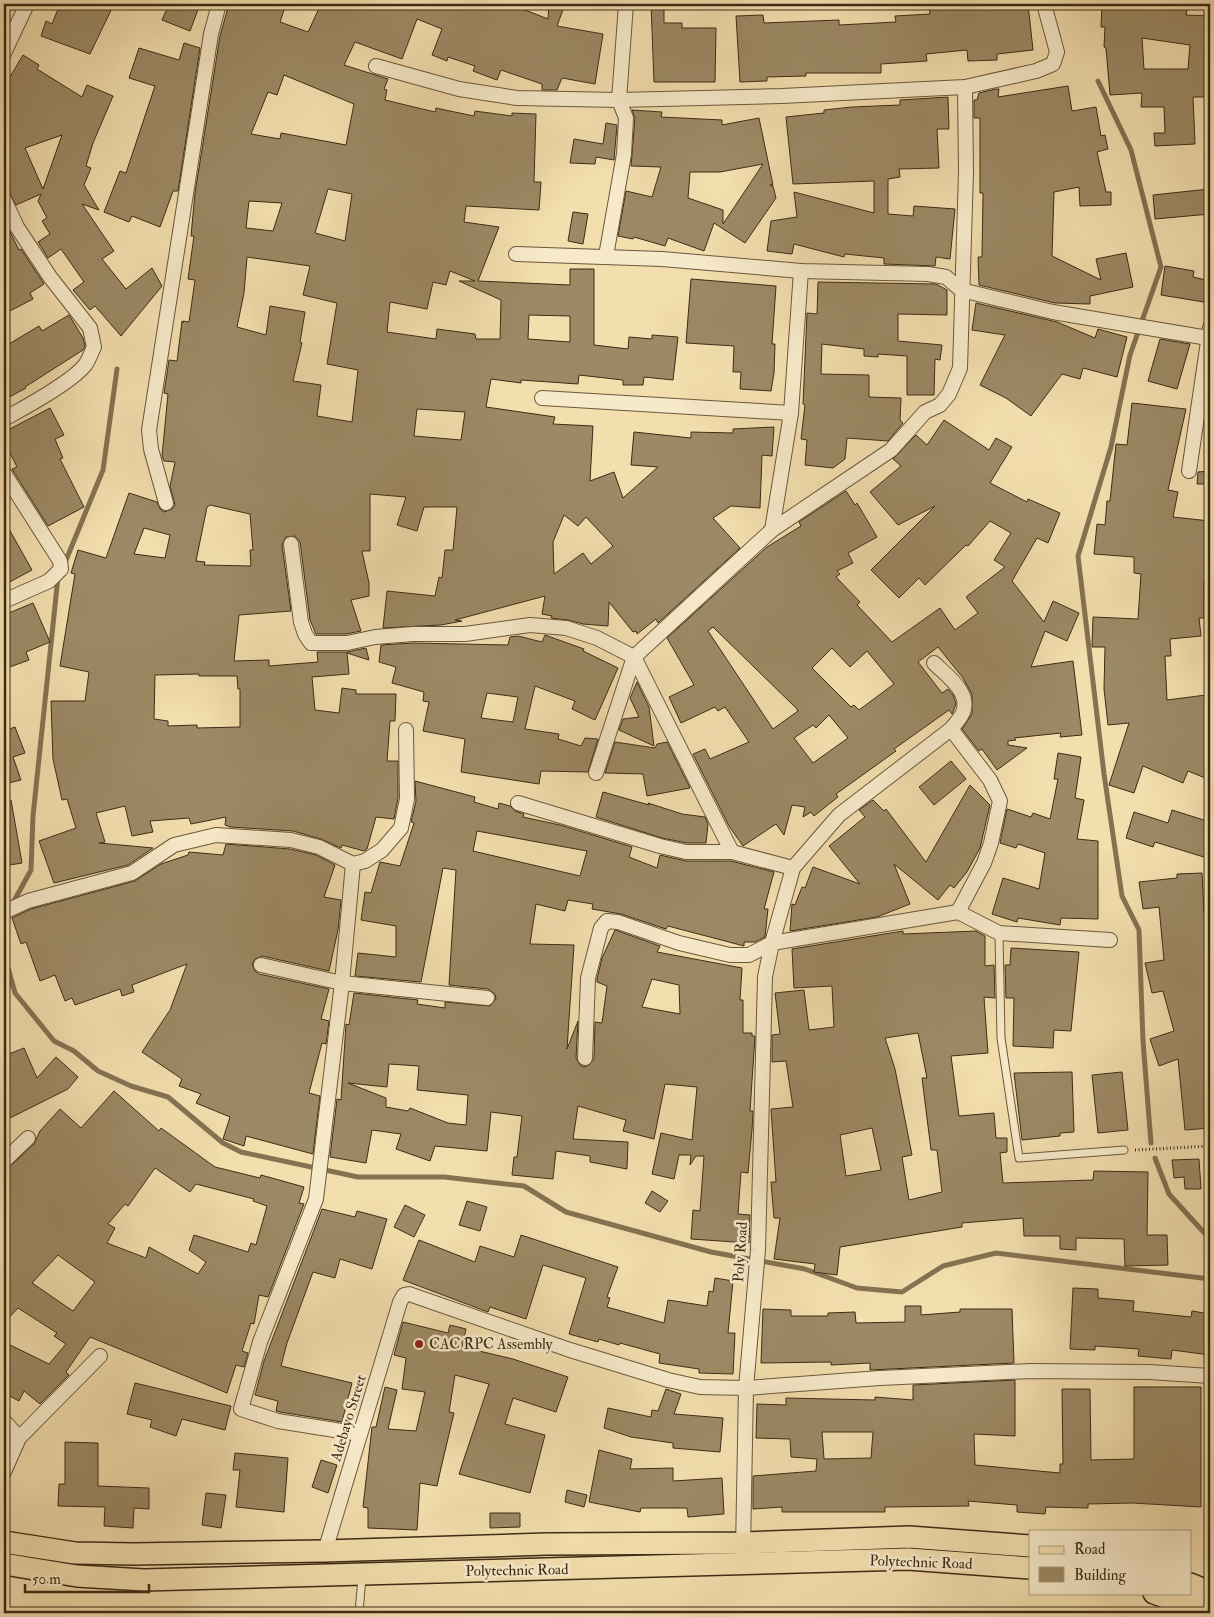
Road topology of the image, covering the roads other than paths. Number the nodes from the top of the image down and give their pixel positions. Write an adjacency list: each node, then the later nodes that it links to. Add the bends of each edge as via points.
1 (27, 4): 5 (street)
2 (219, 4): 20 (street, via 211,34 181,215 149,430)
3 (626, 4): 8 (street)
4 (1044, 4): 7 (street, via 1057,52 1053,64)
5 (5, 50)
6 (376, 66): 8 (street, via 459,89 517,98)
7 (965, 87): 8 (street); 13 (street, via 966,172)
8 (619, 100): 11 (street, via 626,118 624,154)
9 (4, 199): 17 (street, via 17,227 50,277 90,328 94,347 85,365 76,373)
10 (516, 254): 11 (street)
11 (606, 256): 12 (street)
12 (801, 271): 13 (street, via 928,274 946,277); 16 (street)
13 (961, 290): 14 (street, via 1053,312 1148,328); 21 (street, via 960,368 949,394 940,405 925,412 891,450)
14 (1209, 333): 18 (street)
15 (542, 398): 16 (street)
16 (791, 412): 21 (street)
17 (4, 420)
18 (1189, 471)
19 (4, 473): 23 (street, via 60,560 61,568 49,581)
20 (166, 503)
21 (772, 530): 24 (street)
22 (291, 544): 24 (street, via 301,622 310,643 347,643 413,634 465,634 530,625 566,628 597,638)
23 (4, 601)
24 (634, 657): 28 (street); 30 (street)
25 (934, 663): 26 (street, via 958,687 963,699 963,712)
26 (951, 729): 32 (street, via 838,815); 34 (street, via 990,780 1000,801 984,863)
27 (406, 730): 31 (street, via 407,799 402,828 382,850 365,861)
28 (596, 773)
29 (518, 803): 30 (street, via 686,852)
30 (732, 852): 32 (street)
31 (353, 864): 33 (street, via 319,847 291,840 216,834 174,844 132,873 28,901); 39 (street)
32 (793, 868): 37 (street, Poly Road)
33 (4, 912)
34 (958, 912): 35 (street); 37 (street)
35 (999, 933): 36 (street); 43 (lane, via 1001,1038 1020,1158)
36 (1110, 940)
37 (772, 943): 41 (street, via 749,955 730,955 606,921 601,928 588,978); 47 (street, Poly Road, via 765,976 758,1250)
38 (261, 965): 39 (street)
39 (342, 983): 40 (street); 49 (street, via 316,1199 260,1342 241,1409 278,1421)
40 (487, 998)
41 (585, 1058)
42 (28, 1138): 44 (street)
43 (1124, 1150)
44 (4, 1161)
45 (100, 1356): 50 (street)
46 (1210, 1376): 47 (street, via 1031,1371)
47 (746, 1388): 49 (street, Adebayo Street, via 700,1387 668,1380 409,1294 404,1295 400,1302); 53 (street, Poly Road)
48 (4, 1421): 50 (street)
49 (360, 1434): 56 (street, Adebayo Street)
50 (19, 1438): 51 (street)
51 (4, 1472)
52 (4, 1542): 56 (main road, Polytechnic Road, via 75,1553)
53 (743, 1542): 54 (main road, Polytechnic Road, via 910,1537); 55 (main road, Polytechnic Road); 58 (street, Poly Road)
54 (1029, 1546)
55 (407, 1548): 56 (main road, Polytechnic Road); 60 (main road)
56 (326, 1551)
57 (4, 1564): 61 (main road, Polytechnic Road, via 77,1576 144,1580)
58 (744, 1564): 59 (main road, Polytechnic Road, via 908,1558); 60 (main road, Polytechnic Road)
59 (1029, 1568)
60 (408, 1573): 61 (main road, Polytechnic Road)
61 (363, 1574): 65 (lane)
62 (1192, 1585): 63 (main road)
63 (1210, 1592)
64 (1157, 1594): 66 (main road)
65 (358, 1613)
66 (1210, 1613)

